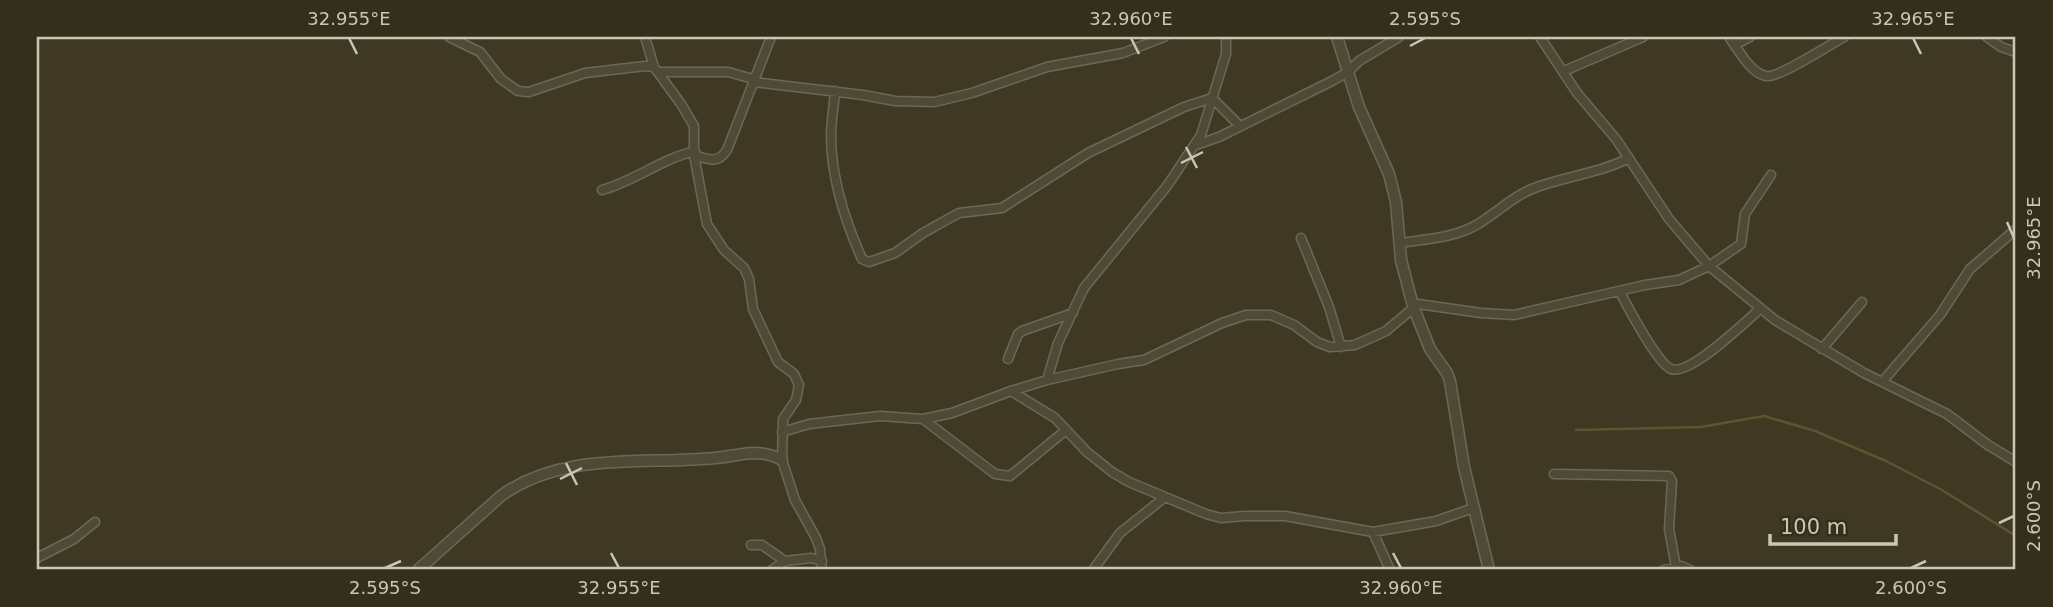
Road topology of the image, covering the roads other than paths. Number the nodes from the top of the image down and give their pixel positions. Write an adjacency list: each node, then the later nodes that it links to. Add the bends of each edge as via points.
1 (449, 37): 16 (street, via 480,52 501,79 518,91 529,92 585,74 637,67)
2 (645, 37): 16 (street)
3 (771, 37): 19 (street)
4 (1164, 37): 13 (street)
5 (1226, 37): 21 (street, via 1226,54)
6 (1337, 37): 18 (street)
7 (1399, 37): 18 (street)
8 (1540, 37): 17 (street)
9 (1643, 37): 17 (street)
10 (1750, 37): 14 (street)
11 (1844, 37): 14 (street, via 1792,67 1766,76 1753,68)
12 (1987, 37): 15 (street)
13 (1144, 41): 20 (street, via 1123,53 1047,67 934,102 895,102)
14 (1732, 41)
15 (2016, 52)
16 (656, 70): 19 (street, via 728,72); 24 (street, via 691,118)
17 (1564, 71): 25 (street)
18 (1348, 72): 22 (street); 30 (street, via 1389,174)
19 (753, 80): 20 (street); 24 (street, via 722,158)
20 (835, 91): 21 (street, via 831,137 836,181 862,259 869,262 895,253 959,213 1002,208 1088,153)
21 (1212, 98): 22 (street); 23 (street)
22 (1240, 126): 23 (street)
23 (1196, 145): 36 (street, via 1084,288)
24 (694, 153): 27 (street, via 678,155); 45 (street, via 707,224 724,250 744,268 753,309 778,362 794,374 799,385)
25 (1629, 158): 30 (street, via 1535,187 1459,233); 31 (street, via 1669,219)
26 (1771, 175): 31 (street, via 1745,214 1741,244)
27 (602, 190)
28 (2015, 230): 41 (street, via 1970,269 1940,315)
29 (1301, 238): 37 (street)
30 (1400, 243): 34 (street)
31 (1709, 266): 32 (street, via 1679,280); 35 (street)
32 (1620, 292): 34 (street, via 1514,315); 35 (street, via 1672,370 1690,366)
33 (1862, 302): 38 (street)
34 (1413, 306): 37 (street, via 1386,331); 50 (street, via 1430,349 1450,381)
35 (1760, 309): 38 (street)
36 (1073, 313): 39 (street, via 1022,331); 40 (street)
37 (1341, 347): 40 (street, via 1317,342 1270,315 1246,314 1144,360)
38 (1822, 349): 41 (street)
39 (1009, 359)
40 (1047, 380): 42 (street)
41 (1882, 382): 47 (street, via 1947,414)
42 (1011, 391): 43 (street, via 970,408); 44 (street)
43 (923, 419): 44 (street, via 984,467 1005,476 1013,475); 45 (street, via 880,416 809,424)
44 (1066, 430): 49 (street, via 1112,472)
45 (782, 432): 46 (street)
46 (782, 460): 56 (street, via 795,500 816,538); 58 (street, via 757,452 597,462 559,471 502,495)
47 (2016, 462)
48 (1554, 474): 57 (street, via 1670,477 1669,529)
49 (1166, 497): 52 (street, via 1221,518 1285,516); 60 (street, via 1119,533)
50 (1473, 508): 52 (street, via 1436,521); 62 (street)
51 (95, 522): 54 (street)
52 (1373, 531): 61 (street)
53 (751, 545): 55 (street, via 762,545)
54 (37, 558)
55 (785, 561): 56 (street, via 811,558); 59 (street)
56 (822, 566)
57 (1676, 567): 63 (street); 64 (street)
58 (418, 570)
59 (772, 570)
60 (1093, 570)
61 (1390, 570)
62 (1489, 570)
63 (1664, 570)
64 (1690, 570)

